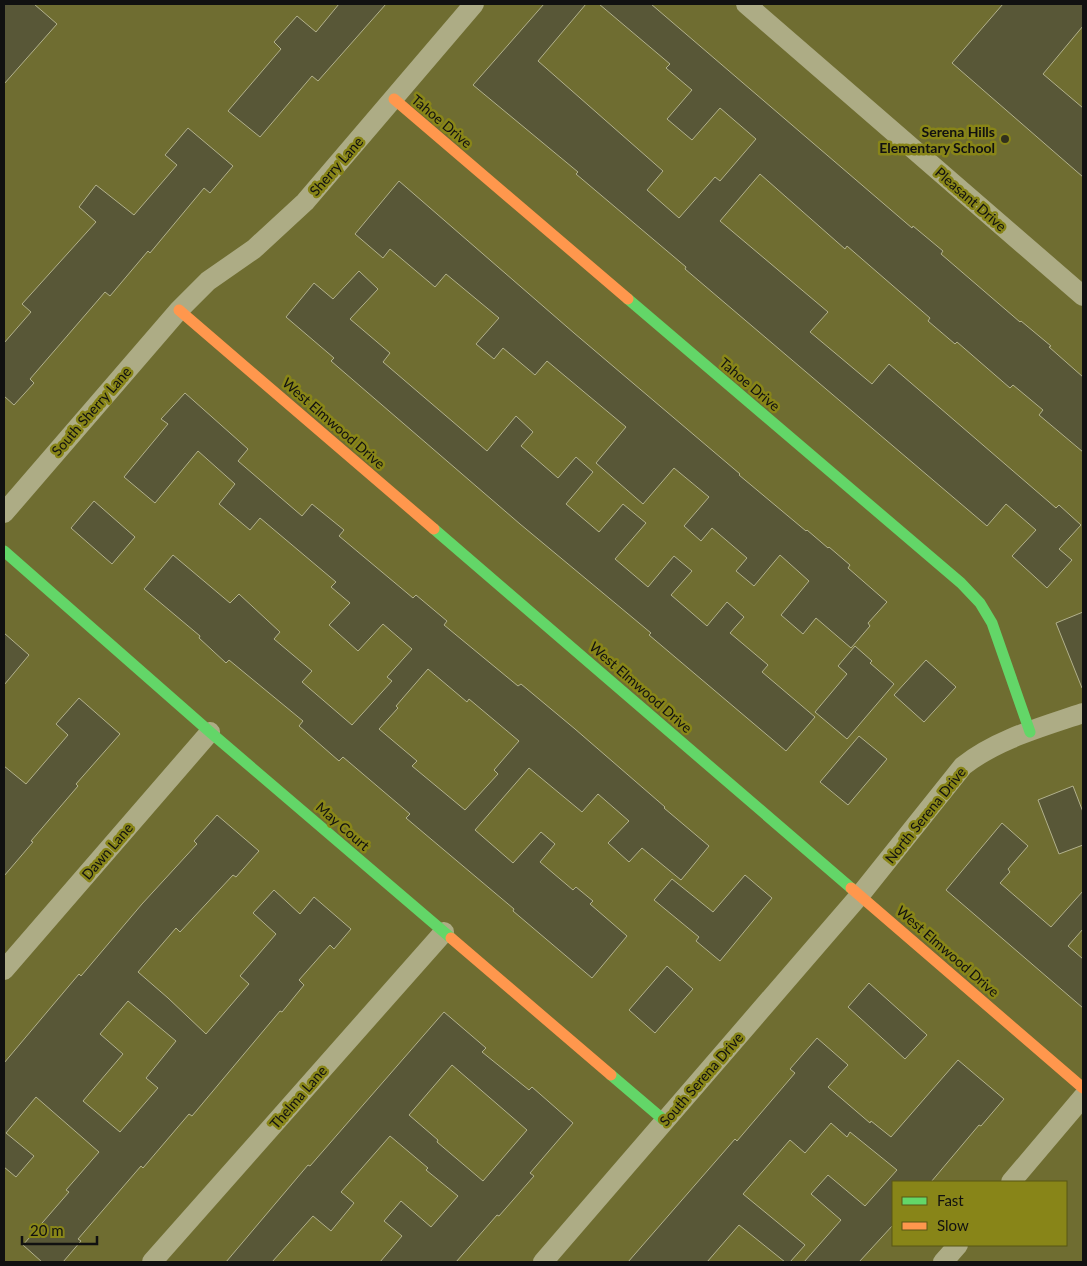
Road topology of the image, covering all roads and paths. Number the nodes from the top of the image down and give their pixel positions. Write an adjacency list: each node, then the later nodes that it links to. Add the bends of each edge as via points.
1 (474, 4): 3 (street, Sherry Lane)
2 (746, 4): 4 (street, Pleasant Drive)
3 (394, 99): 5 (street, Sherry Lane, via 305,202 254,249 208,281); 10 (street, Tahoe Drive, via 961,583 980,603 992,623)
4 (1083, 296)
5 (179, 310): 6 (street, South Sherry Lane); 11 (street, West Elmwood Drive)
6 (4, 513)
7 (4, 551): 9 (street, May Court)
8 (1083, 713): 10 (street, North Serena Drive)
9 (210, 732): 12 (street, May Court); 13 (street, Dawn Lane)
10 (1030, 732): 11 (street, North Serena Drive, via 979,754 963,766)
11 (860, 896): 14 (street, West Elmwood Drive); 16 (street, South Serena Drive)
12 (444, 932): 16 (street, May Court); 19 (street, Thelma Lane)
13 (4, 970)
14 (1083, 1088)
15 (1083, 1098): 17 (street)
16 (665, 1120): 20 (street, South Serena Drive)
17 (1012, 1181)
18 (957, 1246): 21 (street)
19 (152, 1262)
20 (543, 1262)
21 (943, 1262)

